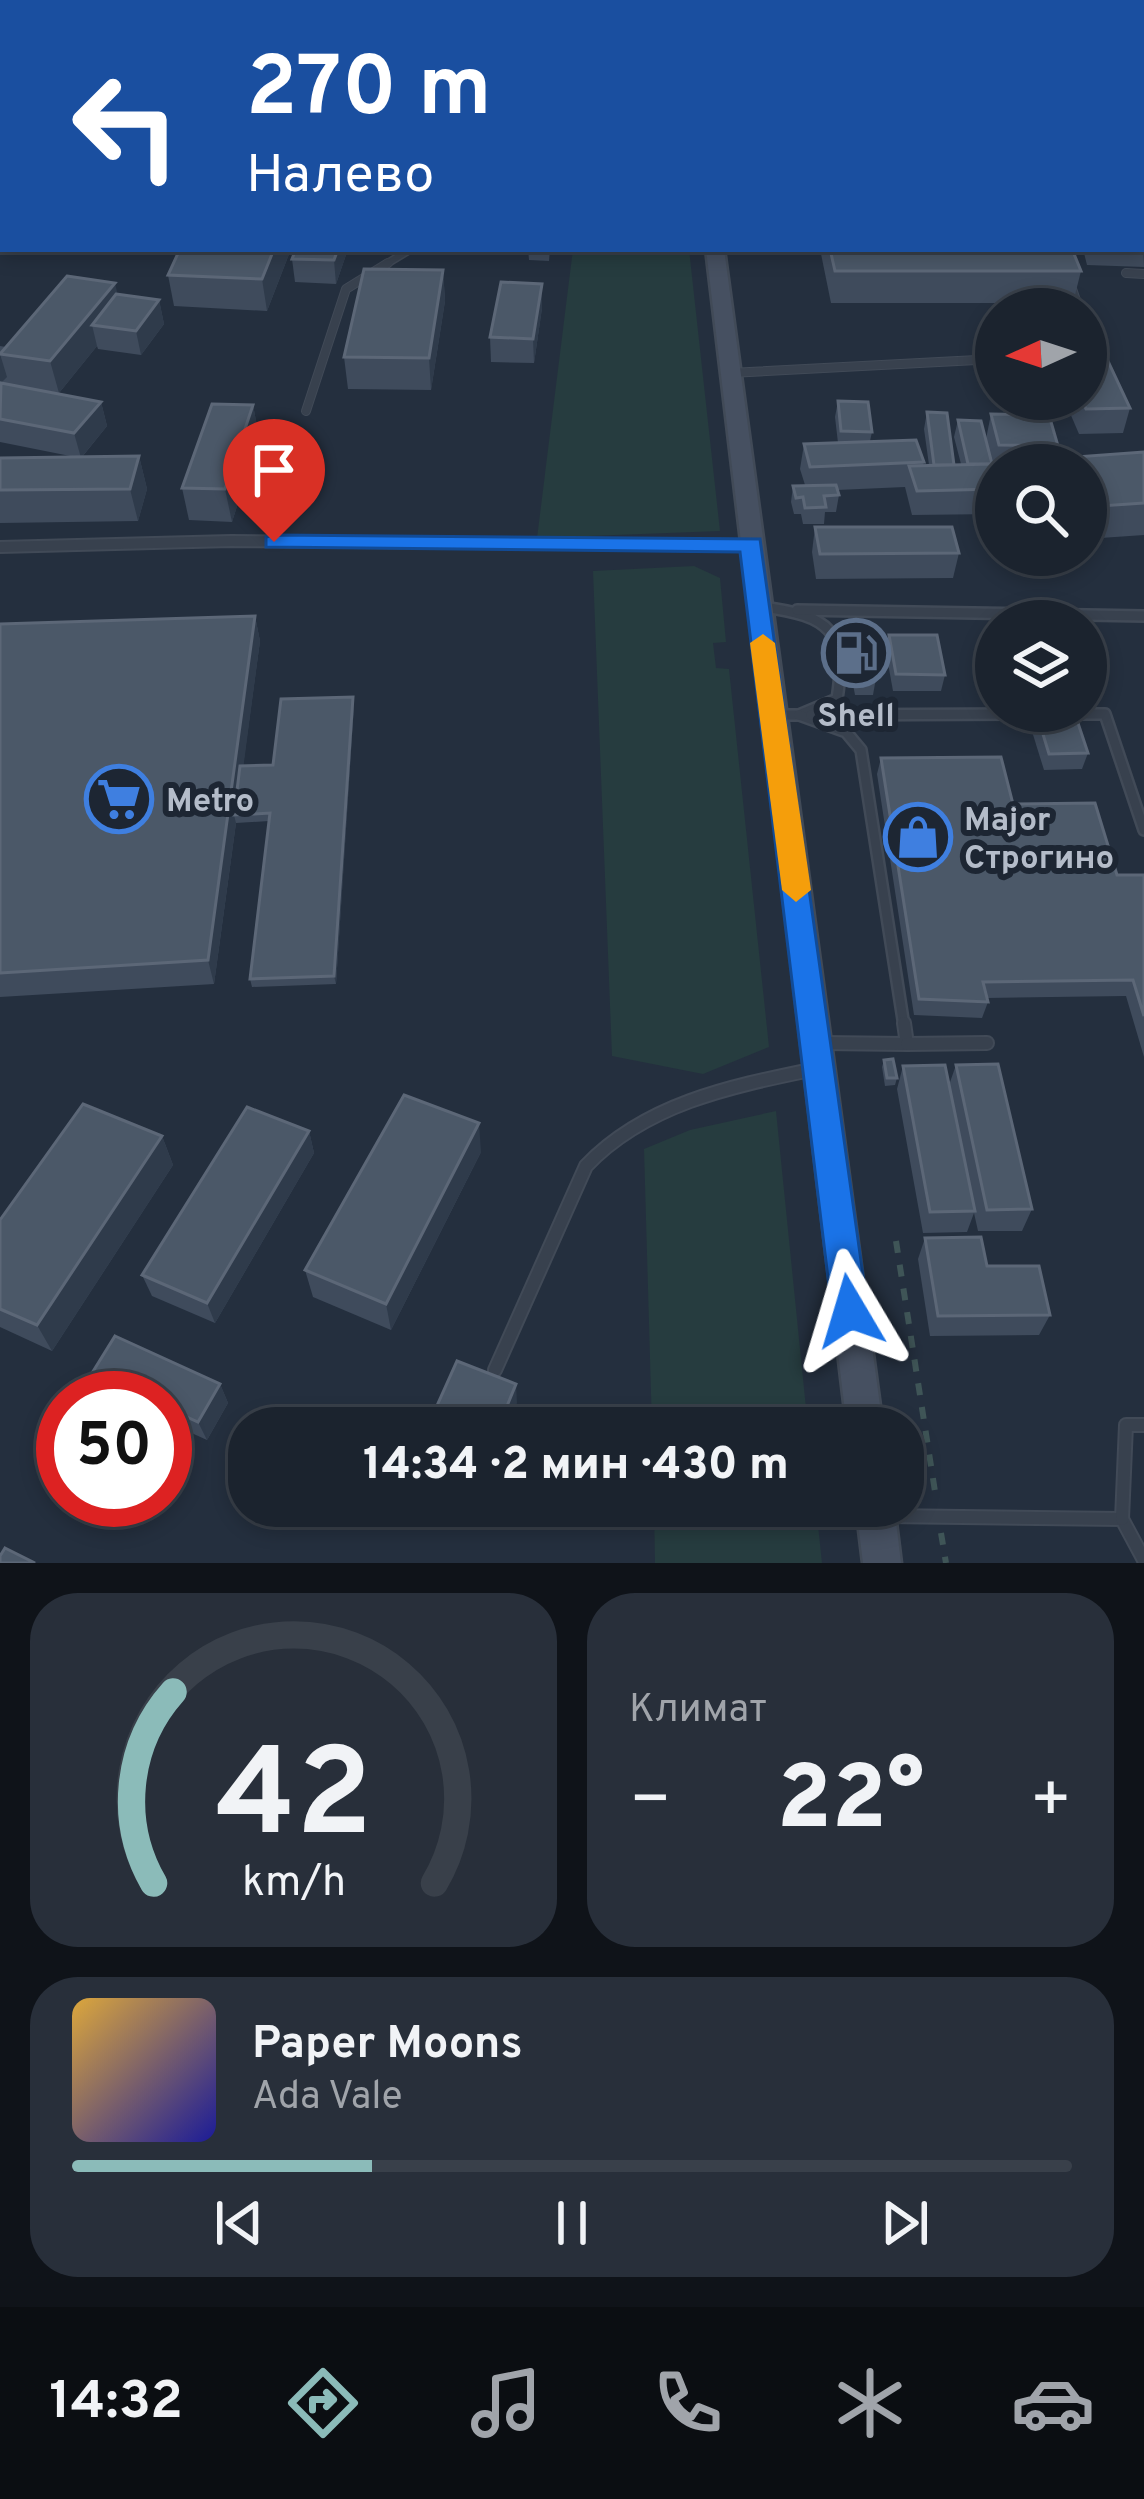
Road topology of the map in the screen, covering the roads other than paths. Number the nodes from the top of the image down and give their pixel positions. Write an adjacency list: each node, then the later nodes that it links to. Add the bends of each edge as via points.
1 (406, 252): 9 (lane, via 346,289)
2 (715, 252): 8 (main road)
3 (1066, 269): 6 (lane)
4 (1126, 273): 5 (lane)
5 (1144, 274)
6 (1072, 288)
7 (975, 360): 8 (lane)
8 (730, 373): 10 (main road)
9 (306, 410)
10 (751, 544): 11 (street); 12 (main road)
11 (0, 547)
12 (759, 606): 13 (lane); 15 (main road)
13 (797, 610): 14 (lane); 15 (lane, via 831,627 843,668 837,699)
14 (1144, 616)
15 (786, 715): 16 (lane, via 1105,714); 18 (lane, via 846,732 861,750); 19 (main road)
16 (1144, 830)
17 (987, 1043): 18 (lane)
18 (907, 1044): 19 (lane)
19 (818, 1056): 20 (lane, via 631,1124 602,1144); 21 (main road)
20 (495, 1370)
21 (862, 1407)
22 (1144, 1426): 24 (lane, via 1126,1426)
23 (924, 1516): 24 (lane)
24 (1122, 1519): 26 (lane)
25 (877, 1527): 27 (main road)
26 (1144, 1560)
27 (882, 1563)

